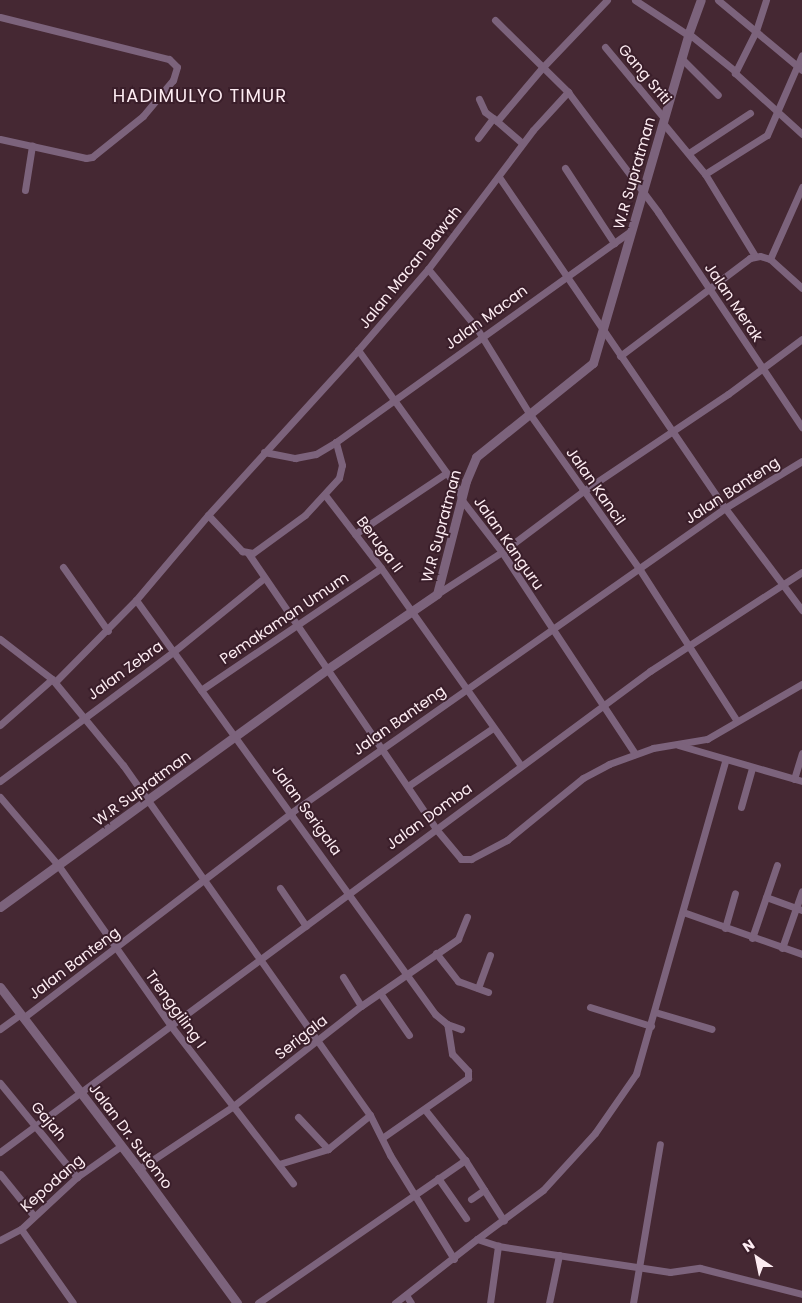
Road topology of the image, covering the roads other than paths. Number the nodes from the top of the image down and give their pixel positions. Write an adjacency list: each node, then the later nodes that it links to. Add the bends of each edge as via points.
1 (607, 0): 13 (street)
2 (636, 0): 9 (street)
3 (701, 0): 9 (street, W.R Supratman)
4 (718, 0): 8 (street)
5 (766, 0): 8 (street)
6 (0, 17): 27 (street, via 169,59 176,68 174,80 143,116 98,154 86,158)
7 (495, 20): 13 (street, Jalan Merak)
8 (755, 33): 14 (street); 15 (street)
9 (688, 34): 12 (street, W.R Supratman); 15 (street)
10 (605, 48): 22 (street, Gang Sriti)
11 (802, 55): 14 (street)
12 (681, 58): 17 (street); 22 (street, W.R Supratman)
13 (542, 68): 16 (street, Jalan Merak); 21 (street)
14 (799, 68): 19 (street)
15 (735, 71): 19 (street, via 737,78)
16 (568, 92): 26 (street, Jalan Macan Bawah); 34 (street, Jalan Merak)
17 (718, 95)
18 (479, 99): 21 (street, via 482,108)
19 (777, 110): 23 (street); 30 (street, via 770,131 762,140)
20 (750, 113): 28 (street)
21 (495, 120): 25 (street); 26 (street)
22 (663, 121): 28 (street, Gang Sriti); 34 (street, W.R Supratman)
23 (802, 134)
24 (0, 138): 27 (street)
25 (478, 138)
26 (522, 143): 31 (street, Jalan Macan Bawah)
27 (32, 146): 32 (street)
28 (689, 153): 30 (street, Gang Sriti)
29 (565, 168): 36 (street)
30 (705, 174): 37 (street, Gang Sriti)
31 (498, 177): 39 (street, Jalan Macan Bawah); 40 (street)
32 (25, 190)
33 (801, 191): 38 (street)
34 (642, 192): 35 (street, W.R Supratman); 42 (street, Jalan Merak)
35 (632, 230): 36 (street, Jalan Macan); 43 (street, W.R Supratman)
36 (614, 243): 40 (street, Jalan Macan)
37 (755, 256): 38 (street); 42 (street)
38 (770, 259): 41 (street)
39 (428, 269): 44 (street, Jalan Kancil); 46 (street, Jalan Macan Bawah)
40 (565, 276): 43 (street); 44 (street, Jalan Macan)
41 (802, 288)
42 (708, 289): 47 (street); 48 (street, Jalan Merak)
43 (603, 331): 47 (street); 50 (street, W.R Supratman, via 593,362)
44 (482, 336): 49 (street, Jalan Macan); 50 (street, Jalan Kancil)
45 (802, 339): 48 (street)
46 (358, 350): 49 (street, Jalan Kanguru); 54 (street, Jalan Macan Bawah)
47 (620, 356): 52 (street)
48 (762, 368): 51 (street, Jalan Merak); 52 (street)
49 (394, 400): 53 (street, Jalan Macan); 56 (street, Jalan Kanguru)
50 (529, 413): 57 (street, Jalan Kancil); 59 (street, W.R Supratman, via 476,457)
51 (802, 427)
52 (672, 430): 57 (street); 60 (street)
53 (336, 442): 54 (street, Jalan Macan, via 316,454 295,458); 58 (street, via 342,472)
54 (264, 452): 61 (street, Jalan Macan Bawah)
55 (802, 461): 60 (street, Jalan Banteng)
56 (446, 473): 59 (street, Jalan Kanguru, via 460,490); 62 (street)
57 (582, 492): 63 (street); 67 (street, Jalan Kancil)
58 (325, 494): 62 (street, Beruga II); 64 (street, via 265,546)
59 (462, 499): 63 (street, Jalan Kanguru); 71 (street, W.R Supratman)
60 (725, 508): 67 (street, Jalan Banteng); 70 (street)
61 (208, 515): 64 (street); 72 (street, Jalan Macan Bawah)
62 (355, 534): 66 (street, Beruga II)
63 (502, 552): 71 (street); 76 (street, Jalan Kanguru)
64 (248, 554): 69 (street)
65 (63, 567): 77 (street)
66 (381, 568): 74 (street, Beruga II); 75 (street, Pemakaman Umum)
67 (640, 570): 76 (street, Jalan Banteng); 79 (street, Jalan Kancil)
68 (802, 572): 70 (street, Jalan Domba)
69 (264, 578): 75 (street); 80 (street, Jalan Zebra)
70 (784, 584): 73 (street); 79 (street, Jalan Domba)
71 (437, 594): 74 (street, W.R Supratman)
72 (136, 600): 77 (street, Jalan Macan Bawah); 80 (street, Jalan Serigala)
73 (802, 610)
74 (411, 611): 81 (street, W.R Supratman); 85 (street, Beruga II)
75 (296, 627): 81 (street); 84 (street, Pemakaman Umum)
76 (552, 629): 85 (street, Jalan Banteng); 86 (street, Jalan Kanguru)
77 (108, 631): 82 (street, Jalan Macan Bawah)
78 (0, 639): 82 (street)
79 (688, 644): 86 (street, Jalan Domba); 88 (street, Jalan Kancil)
80 (173, 652): 84 (street, Jalan Serigala); 87 (street, Jalan Zebra)
81 (326, 670): 91 (street, W.R Supratman); 93 (street)
82 (54, 681): 87 (street); 89 (street, Jalan Macan Bawah)
83 (802, 684): 88 (street)
84 (201, 690): 91 (street, Jalan Serigala)
85 (466, 690): 90 (street, Beruga II); 93 (street, Jalan Banteng)
86 (602, 707): 95 (street, Jalan Kanguru); 97 (street, Jalan Domba)
87 (85, 716): 100 (street, Jalan Zebra); 104 (street)
88 (737, 722): 92 (street, via 707,739)
89 (0, 725)
90 (493, 728): 97 (street, Beruga II); 102 (street)
91 (237, 736): 104 (street, W.R Supratman); 106 (street, Jalan Serigala)
92 (675, 744): 95 (street); 96 (street)
93 (382, 749): 102 (street); 106 (street, Jalan Banteng)
94 (802, 753): 99 (street)
95 (635, 754): 107 (street, via 583,778 518,833 472,859 462,858)
96 (725, 761): 98 (street); 118 (street)
97 (521, 766): 107 (street, Jalan Domba)
98 (752, 768): 99 (street); 105 (street)
99 (794, 779): 101 (street)
100 (0, 781)
101 (802, 781)
102 (408, 786): 107 (street)
103 (0, 797): 108 (street, Trenggiling I)
104 (149, 801): 108 (street, W.R Supratman); 110 (street)
105 (741, 807)
106 (292, 812): 110 (street, Jalan Banteng); 112 (street, Jalan Serigala)
107 (436, 829): 112 (street, Jalan Domba)
108 (58, 864): 116 (street, W.R Supratman); 124 (street, Trenggiling I)
109 (777, 865): 115 (street)
110 (202, 880): 124 (street, Jalan Banteng); 128 (street)
111 (280, 888): 120 (street)
112 (349, 891): 120 (street, Jalan Domba); 129 (street, Jalan Serigala)
113 (802, 891): 117 (street)
114 (734, 893): 121 (street)
115 (766, 898): 117 (street); 122 (street)
116 (0, 907)
117 (799, 909): 123 (street)
118 (683, 912): 121 (street); 137 (street)
119 (467, 917): 125 (street, Serigala, via 458,939)
120 (306, 926): 128 (street, Jalan Domba)
121 (725, 928): 122 (street)
122 (752, 938): 123 (street)
123 (782, 948): 126 (street)
124 (116, 949): 138 (street, Jalan Banteng); 140 (street, Trenggiling I)
125 (436, 953): 129 (street, Serigala); 132 (street, via 458,981)
126 (802, 954)
127 (490, 955): 132 (street)
128 (260, 960): 140 (street, Jalan Domba); 146 (street)
129 (406, 975): 134 (street, Serigala); 139 (street, Jalan Serigala, via 435,1014)
130 (343, 977): 135 (street)
131 (0, 987): 138 (street, Jalan Dr. Sutomo)
132 (478, 988): 133 (street)
133 (488, 992)
134 (380, 993): 135 (street, Serigala); 145 (street)
135 (361, 1006): 146 (street, Serigala)
136 (590, 1007): 141 (street)
137 (655, 1012): 141 (street); 144 (street)
138 (22, 1016): 142 (street, Jalan Banteng); 148 (street, Jalan Dr. Sutomo)
139 (447, 1024): 143 (street, Jalan Serigala); 150 (street, via 452,1054 469,1075)
140 (171, 1026): 148 (street, Jalan Domba); 149 (street, Trenggiling I)
141 (651, 1026): 171 (street, via 636,1074 594,1133 544,1190)
142 (0, 1029)
143 (461, 1029)
144 (712, 1029)
145 (409, 1035)
146 (318, 1042): 149 (street, Serigala); 151 (street)
147 (0, 1082): 153 (street, Gajah)
148 (81, 1093): 153 (street, Jalan Domba); 156 (street, Jalan Dr. Sutomo)
149 (232, 1107): 160 (street, Trenggiling I); 161 (street, Serigala)
150 (426, 1110): 154 (street); 159 (street)
151 (370, 1115): 154 (street); 157 (street)
152 (298, 1117): 157 (street)
153 (34, 1127): 158 (street, Jalan Domba); 163 (street, Gajah)
154 (382, 1138): 167 (street)
155 (660, 1144): 178 (street)
156 (121, 1146): 161 (street, Jalan Dr. Sutomo); 163 (street, Kepodang)
157 (328, 1149): 160 (street)
158 (0, 1152)
159 (465, 1160): 164 (street); 166 (street)
160 (279, 1164): 165 (street, Trenggiling I)
161 (139, 1169): 182 (street, Jalan Dr. Sutomo)
162 (0, 1174): 169 (street)
163 (78, 1177): 169 (street, Kepodang)
164 (438, 1178): 167 (street); 170 (street)
165 (293, 1183)
166 (484, 1190): 168 (street); 171 (street)
167 (414, 1193): 177 (street); 183 (street)
168 (471, 1199)
169 (34, 1216): 172 (street, Kepodang)
170 (466, 1218)
171 (504, 1221): 174 (street)
172 (21, 1229): 173 (street, Kepodang); 181 (street)
173 (0, 1240)
174 (477, 1240): 175 (street); 177 (street)
175 (498, 1246): 176 (street); 186 (street)
176 (559, 1255): 178 (street); 187 (street)
177 (454, 1259): 180 (street)
178 (638, 1266): 179 (street, via 670,1272 700,1268); 188 (street)
179 (802, 1294)
180 (406, 1295): 184 (street); 185 (street)
181 (73, 1303)
182 (236, 1303)
183 (258, 1303)
184 (395, 1303)
185 (411, 1303)
186 (490, 1303)
187 (549, 1303)
188 (633, 1303)

